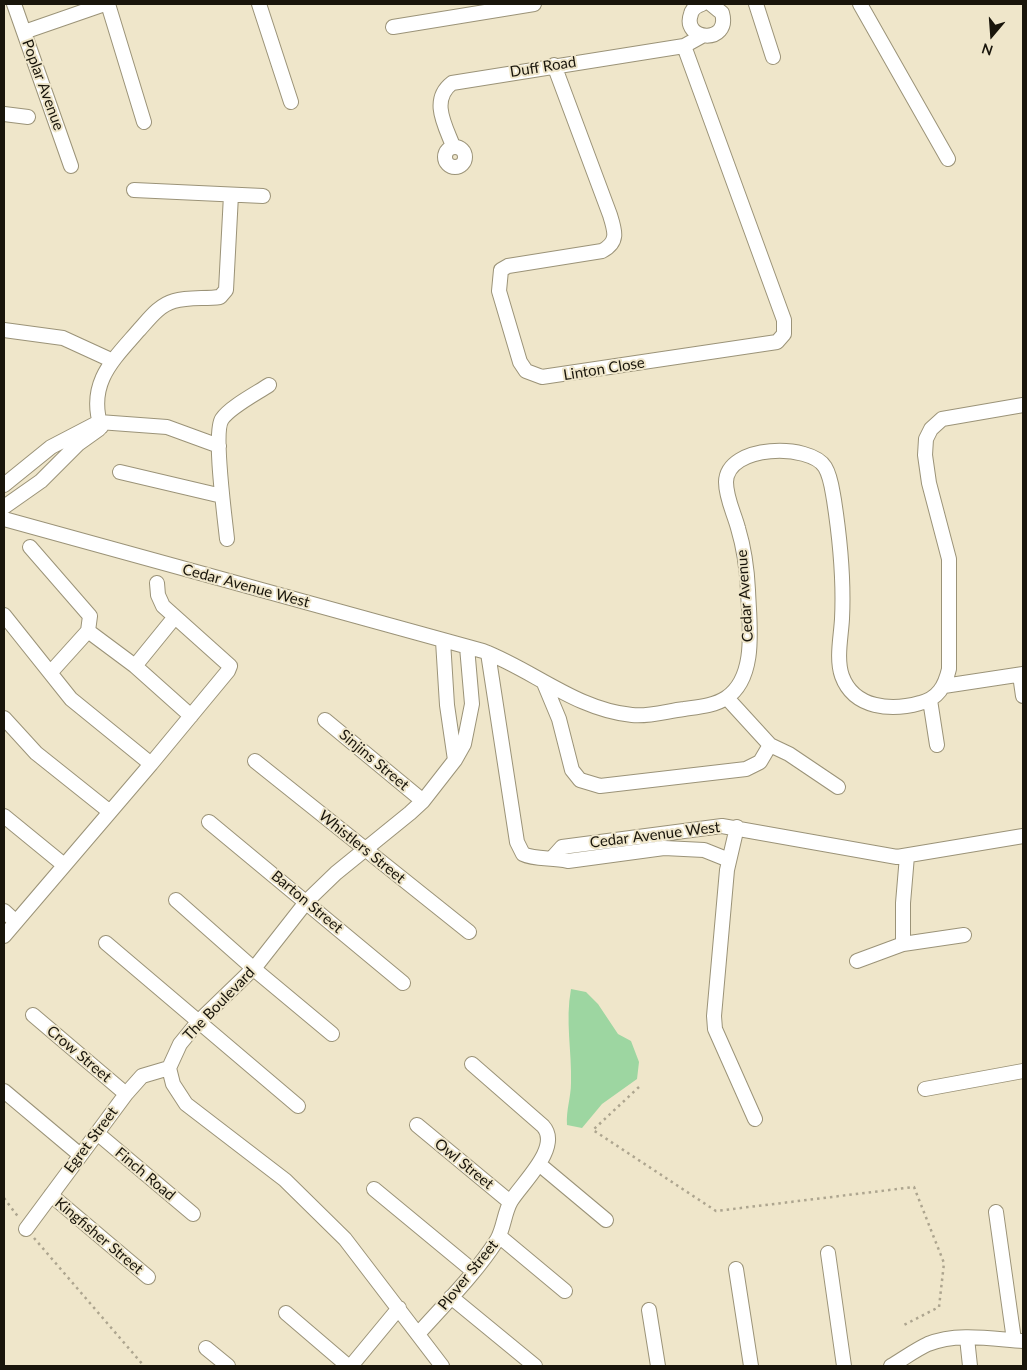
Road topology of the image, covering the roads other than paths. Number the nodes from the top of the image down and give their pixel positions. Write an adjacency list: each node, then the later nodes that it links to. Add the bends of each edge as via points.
1 (14, 4): 9 (street, Poplar Avenue)
2 (107, 4): 9 (street); 17 (street)
3 (259, 4): 14 (street)
4 (534, 4): 8 (street)
5 (710, 4): 10 (street, via 694,9 690,19 693,30); 10 (street, via 723,18 721,28 713,35)
6 (756, 4): 12 (street)
7 (860, 4): 19 (street)
8 (394, 27)
9 (24, 32): 20 (street, Poplar Avenue)
10 (702, 36): 11 (street, Duff Road)
11 (684, 46): 13 (street, Duff Road); 13 (street, Linton Close, via 784,320 784,334 777,342 552,377 526,372 520,362 500,291 499,274 508,266 602,251 612,244 616,234)
12 (773, 57)
13 (554, 65): 18 (street, Duff Road, via 457,81 448,86 439,102)
14 (290, 102)
15 (4, 114): 16 (street)
16 (28, 117)
17 (144, 122)
18 (452, 146)
19 (948, 159)
20 (71, 166)
21 (134, 190): 22 (street)
22 (231, 195): 23 (street); 25 (street, via 227,285 223,294 166,304)
23 (263, 196)
24 (4, 330): 25 (street, via 63,338)
25 (111, 360): 28 (street, via 100,385 97,410)
26 (270, 385): 30 (street, via 222,419)
27 (1023, 405): 51 (street, via 942,420 930,430 926,439 924,455 929,483 949,564 949,669)
28 (103, 424): 29 (street); 30 (street, via 167,427); 31 (street)
29 (59, 442): 31 (street); 33 (street)
30 (219, 446): 34 (street)
31 (68, 455): 35 (street)
32 (120, 472): 34 (street)
33 (6, 484): 35 (street)
34 (222, 496): 38 (street)
35 (19, 497): 36 (street)
36 (4, 507)
37 (4, 519): 44 (street, Cedar Avenue West)
38 (227, 539)
39 (30, 547): 43 (street, via 87,610 91,622)
40 (157, 583): 42 (street, via 160,601)
41 (4, 615): 48 (street)
42 (174, 618): 47 (street); 55 (street, via 230,666)
43 (88, 631): 47 (street); 48 (street)
44 (443, 640): 45 (street, Cedar Avenue West); 60 (street)
45 (467, 647): 46 (street, Cedar Avenue West); 60 (street, The Boulevard, via 472,704 464,744)
46 (488, 653): 50 (street, Cedar Avenue West, via 509,661); 74 (street, via 517,842 520,850 528,856)
47 (135, 666): 55 (street)
48 (51, 672): 62 (street, via 74,702)
49 (1022, 675): 51 (street); 52 (street)
50 (544, 683): 53 (street, via 595,706 634,716 703,706); 58 (street, via 559,719 572,770 580,780 592,785 610,786 746,769 760,762)
51 (944, 686): 54 (street)
52 (1023, 696)
53 (727, 698): 54 (street, Cedar Avenue, via 744,673 749,644 748,586 743,549 727,492 727,476 731,466 746,456 799,452 822,463 830,480 840,546 840,662 847,686 860,698 881,706 910,705); 58 (street)
54 (930, 700): 59 (street)
55 (191, 716): 62 (street)
56 (4, 718): 65 (street, via 36,753)
57 (325, 720): 64 (street, Sinjins Street)
58 (770, 745): 63 (street)
59 (937, 745)
60 (455, 760): 64 (street, The Boulevard)
61 (254, 761): 72 (street, Whistlers Street)
62 (151, 764): 65 (street)
63 (838, 786)
64 (423, 801): 72 (street, The Boulevard)
65 (110, 812): 76 (street)
66 (4, 816): 76 (street)
67 (209, 822): 78 (street, Barton Street)
68 (737, 827): 69 (street, Cedar Avenue West); 73 (street, Cedar Avenue West); 75 (street)
69 (693, 828): 71 (street); 74 (street, Cedar Avenue West, via 562,847)
70 (1023, 836): 73 (street, Cedar Avenue West)
71 (692, 848): 74 (street, via 664,848 568,861); 75 (street)
72 (366, 850): 78 (street, The Boulevard); 81 (street, Whistlers Street)
73 (907, 856): 85 (street)
74 (553, 857)
75 (729, 860): 99 (street, via 714,1022 734,1076)
76 (64, 865): 80 (street)
77 (176, 900): 87 (street)
78 (307, 901): 87 (street, The Boulevard); 88 (street, Barton Street)
79 (4, 911): 80 (street)
80 (16, 922): 82 (street)
81 (469, 932)
82 (4, 936)
83 (964, 936): 85 (street)
84 (106, 943): 90 (street)
85 (903, 944): 86 (street)
86 (857, 961)
87 (254, 969): 90 (street, The Boulevard); 91 (street)
88 (403, 983)
89 (33, 1015): 97 (street, Crow Street)
90 (198, 1022): 93 (street, The Boulevard, via 180,1044); 98 (street)
91 (332, 1034)
92 (472, 1064): 103 (street, Plover Street, via 548,1132 548,1145)
93 (169, 1068): 97 (street, Egret Street, via 148,1073); 118 (street, via 173,1084 186,1104 249,1150 318,1211 358,1253)
94 (1023, 1071): 95 (street)
95 (925, 1089)
96 (4, 1091): 102 (street)
97 (126, 1094): 101 (street, Egret Street)
98 (298, 1106)
99 (755, 1119)
100 (417, 1126): 106 (street, Owl Street)
101 (97, 1133): 102 (street, Egret Street); 108 (street, Finch Road)
102 (79, 1154): 105 (street, Egret Street)
103 (539, 1164): 106 (street, Plover Street); 109 (street)
104 (374, 1189): 114 (street)
105 (51, 1196): 110 (street, Egret Street); 115 (street, Kingfisher Street)
106 (510, 1202): 111 (street, Plover Street)
107 (996, 1212): 123 (street)
108 (193, 1214)
109 (606, 1220)
110 (26, 1229)
111 (499, 1236): 114 (street, Plover Street); 116 (street)
112 (828, 1254): 131 (street)
113 (736, 1269): 130 (street)
114 (472, 1270): 117 (street, Plover Street)
115 (148, 1277)
116 (565, 1291)
117 (451, 1297): 121 (street, Plover Street); 128 (street)
118 (399, 1308): 121 (street); 126 (street)
119 (649, 1310): 129 (street)
120 (286, 1313): 126 (street)
121 (418, 1334): 127 (street)
122 (967, 1338): 123 (street); 132 (street, via 926,1345); 133 (street)
123 (1018, 1341)
124 (206, 1348): 125 (street)
125 (228, 1366)
126 (350, 1366)
127 (442, 1366)
128 (535, 1366)
129 (658, 1366)
130 (751, 1366)
131 (844, 1366)
132 (891, 1366)
133 (970, 1366)

